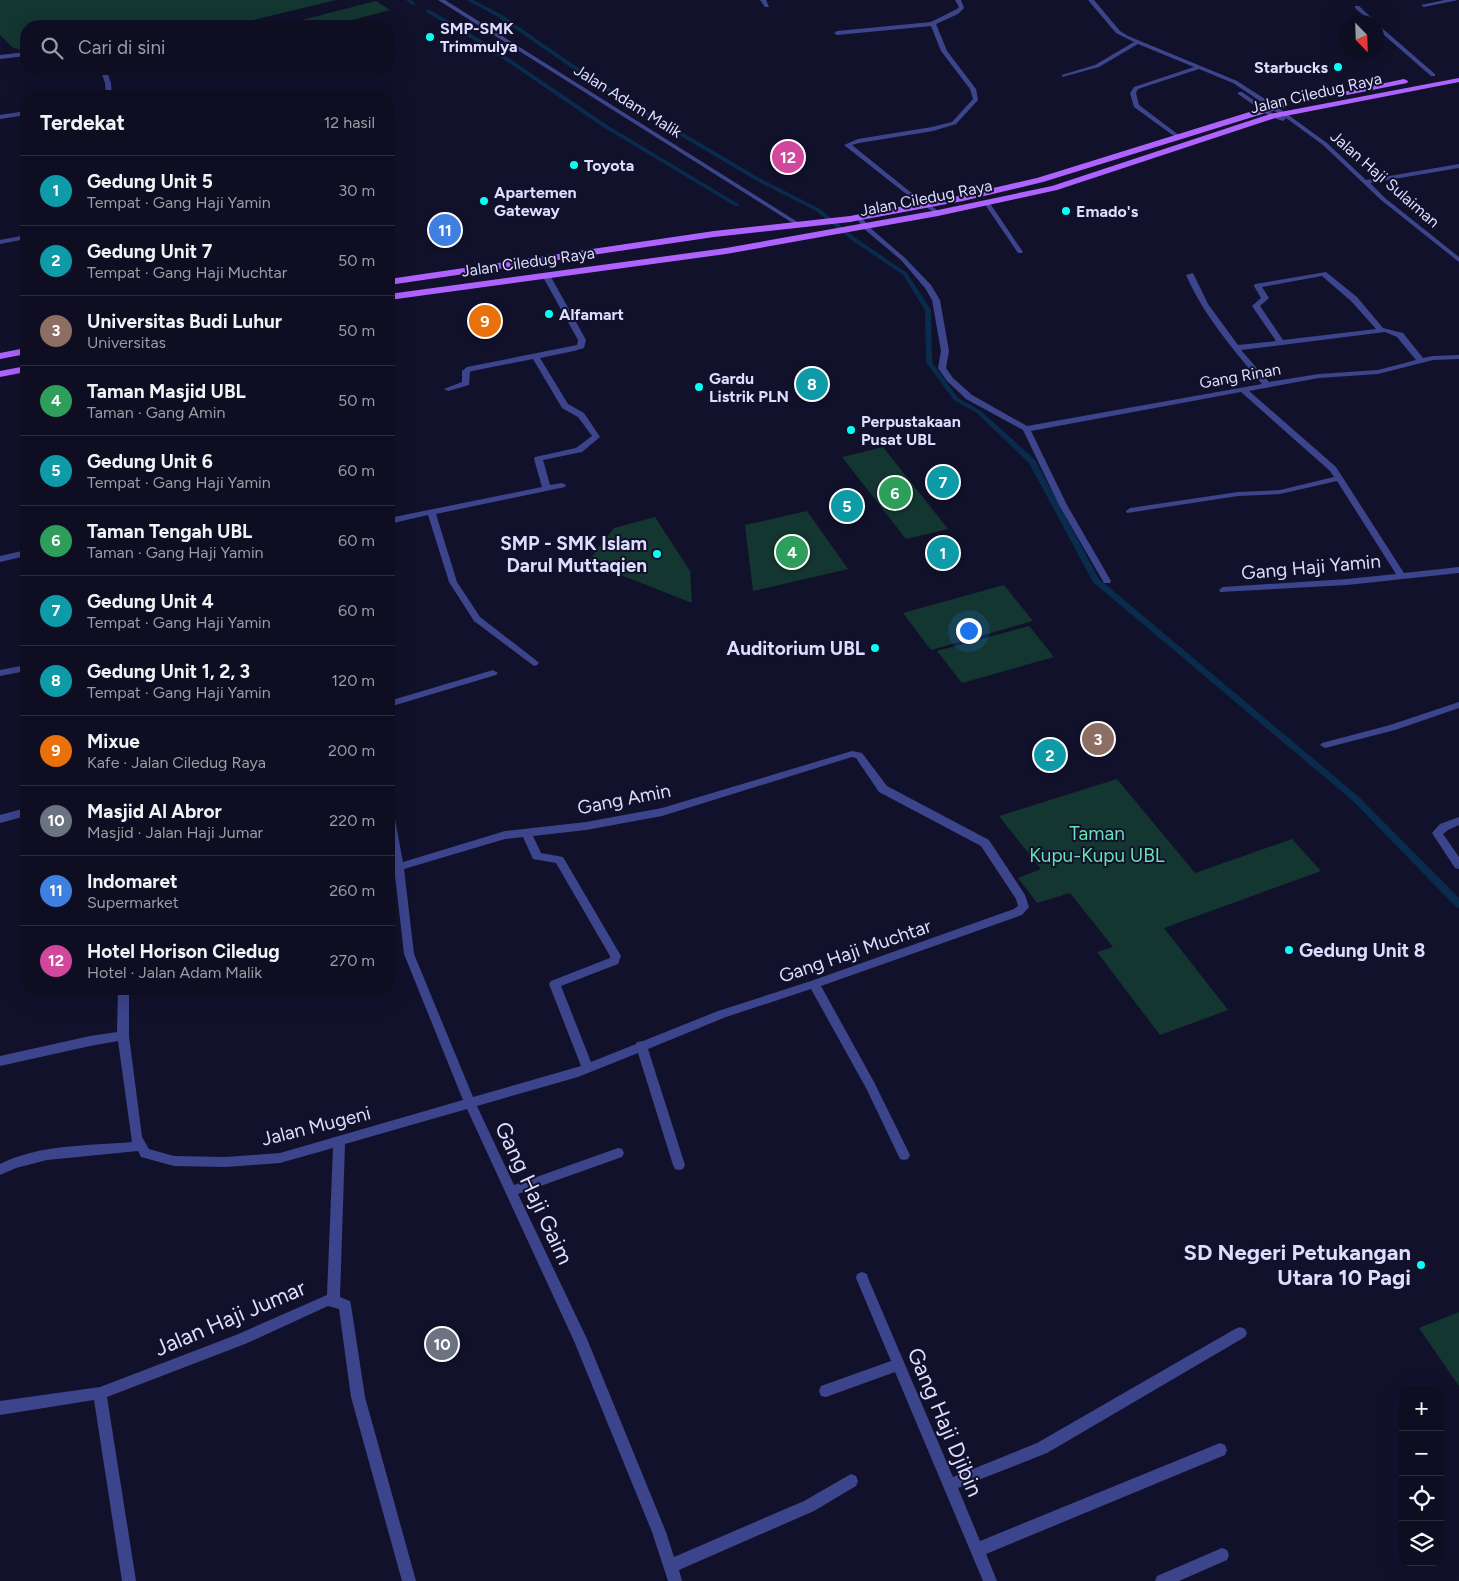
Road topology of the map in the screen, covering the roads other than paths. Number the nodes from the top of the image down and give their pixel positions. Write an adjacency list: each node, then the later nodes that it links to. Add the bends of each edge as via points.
1 (441, 0): 39 (street, Jalan Adam Malik)
2 (763, 0): 7 (street)
3 (958, 0): 10 (street, via 962,7 959,11 939,18)
4 (1091, 0): 13 (street, Jalan Haji Sulaiman, via 1118,32)
5 (1455, 0): 6 (street)
6 (1424, 5)
7 (767, 6)
8 (1356, 7): 9 (street)
9 (1365, 15)
10 (933, 24): 12 (street); 36 (street, via 944,51 973,89 976,99 954,123 847,145 907,192)
11 (1384, 32): 19 (street)
12 (837, 33)
13 (1138, 42): 16 (street, Jalan Haji Sulaiman); 20 (street, via 1097,66)
14 (20, 55): 15 (street)
15 (0, 57)
16 (1197, 68): 21 (street, Jalan Haji Sulaiman); 32 (street, via 1136,88 1133,93 1136,106)
17 (1459, 70): 19 (main road, Jalan Ciledug Raya)
18 (105, 75): 24 (street)
19 (1433, 75): 23 (main road, Jalan Ciledug Raya)
20 (1064, 76)
21 (1227, 80): 26 (street); 27 (street, Jalan Haji Sulaiman, via 1240,85)
22 (1459, 80): 25 (main road, Jalan Ciledug Raya)
23 (1373, 87): 25 (main road); 27 (main road, Jalan Ciledug Raya)
24 (109, 90)
25 (1385, 94): 29 (main road, Jalan Ciledug Raya)
26 (1263, 109): 27 (main road, Jalan Ciledug Raya); 32 (main road, Jalan Ciledug Raya)
27 (1273, 112): 29 (main road, Jalan Ciledug Raya); 31 (street, Jalan Haji Sulaiman); 35 (main road, Jalan Ciledug Raya, via 1054,188)
28 (20, 113): 30 (street)
29 (1283, 114): 31 (street, Jalan Haji Sulaiman)
30 (0, 117)
31 (1291, 121): 34 (street, Jalan Haji Sulaiman, via 1325,144)
32 (1178, 137): 36 (main road, Jalan Ciledug Raya, via 1040,180)
33 (1459, 166): 34 (street)
34 (1364, 182): 47 (street, Jalan Haji Sulaiman)
35 (987, 203): 37 (main road, Jalan Ciledug Raya); 46 (street)
36 (928, 204): 37 (street); 38 (main road, Jalan Ciledug Raya)
37 (938, 213): 40 (main road, Jalan Ciledug Raya)
38 (855, 218): 39 (main road, Jalan Ciledug Raya); 40 (street)
39 (800, 226): 41 (main road, Jalan Ciledug Raya); 42 (main road)
40 (860, 227): 42 (main road, Jalan Ciledug Raya); 65 (street, via 903,259 928,286 936,300 945,351 942,368 952,384 969,399)
41 (714, 234): 45 (main road); 50 (main road, Jalan Ciledug Raya)
42 (809, 236): 45 (main road, Jalan Ciledug Raya)
43 (20, 238): 44 (street)
44 (0, 242)
45 (726, 251): 49 (main road, Jalan Ciledug Raya)
46 (1020, 252)
47 (1458, 259)
48 (1190, 275): 54 (street, via 1195,290)
49 (547, 277): 51 (main road, Jalan Ciledug Raya); 57 (street, via 582,343 574,349)
50 (395, 281)
51 (395, 296)
52 (1381, 330): 53 (street); 53 (street, via 1354,299 1323,274 1258,286 1265,298 1256,306); 59 (street, via 1400,336)
53 (1280, 342): 54 (street)
54 (1236, 348): 62 (street)
55 (20, 352): 56 (main road)
56 (0, 356)
57 (535, 356): 63 (street, via 470,369 466,371 464,386); 68 (street, via 566,406 581,415 596,437 579,450 538,459)
58 (1459, 357): 59 (street, Gang Rinan)
59 (1421, 361): 62 (street, Gang Rinan, via 1393,370 1319,376)
60 (20, 370): 61 (main road)
61 (0, 374)
62 (1267, 385): 64 (street, Gang Rinan)
63 (448, 389)
64 (1242, 389): 65 (street, Gang Rinan); 66 (street, Gang Haji Yamin, via 1333,469)
65 (1026, 429): 76 (street, via 1063,505)
66 (1337, 479): 69 (street, via 1280,492 1238,494); 75 (street, Gang Haji Yamin)
67 (562, 485): 68 (street)
68 (547, 488): 70 (street)
69 (1130, 511)
70 (431, 512): 71 (street); 78 (street, via 453,582 477,619)
71 (395, 521)
72 (20, 554): 73 (street)
73 (0, 559)
74 (1459, 570): 75 (street, Gang Haji Yamin)
75 (1402, 576): 77 (street, Gang Haji Yamin)
76 (1107, 581)
77 (1223, 590)
78 (534, 663)
79 (20, 669): 80 (street)
80 (0, 673)
81 (493, 673): 82 (street)
82 (395, 702)
83 (1459, 705): 84 (street, via 1392,728)
84 (1325, 745)
85 (852, 754): 89 (street, Gang Amin, via 662,812); 93 (street, Gang Haji Muchtar, via 859,755 883,789 985,843 1021,898 1024,908)
86 (20, 814): 87 (street)
87 (0, 819)
88 (1459, 821): 91 (street, via 1437,832)
89 (527, 833): 92 (street, Gang Amin, via 506,835); 98 (street, via 537,856 558,860 616,956 614,962 555,984)
90 (395, 846): 92 (street, Gang Haji Gaim)
91 (1459, 865)
92 (399, 867): 99 (street, Gang Haji Gaim, via 408,954)
93 (814, 984): 96 (street, Gang Haji Muchtar); 103 (street, via 870,1085)
94 (124, 995): 95 (street)
95 (123, 1036): 97 (street); 101 (street, via 136,1138)
96 (641, 1045): 98 (street, Gang Haji Muchtar); 104 (street)
97 (0, 1061)
98 (588, 1068): 99 (street, Gang Haji Muchtar)
99 (470, 1104): 100 (street, Jalan Mugeni); 106 (street, Gang Haji Gaim)
100 (339, 1141): 101 (street, Jalan Mugeni, via 280,1158 226,1162 174,1161 144,1153); 108 (street)
101 (140, 1146): 105 (street, via 51,1156 16,1163)
102 (618, 1153): 106 (street)
103 (904, 1155)
104 (679, 1165)
105 (0, 1170)
106 (511, 1191): 119 (street, Gang Haji Gaim, via 580,1339)
107 (862, 1278): 110 (street, Gang Haji Djibin)
108 (333, 1300): 112 (street, Jalan Haji Jumar); 121 (street, Jalan Haji Jumar, via 345,1305 358,1397)
109 (1240, 1334): 116 (street, via 1042,1448)
110 (898, 1366): 111 (street); 116 (street, Gang Haji Djibin)
111 (826, 1391)
112 (100, 1394): 113 (street, Jalan Haji Jumar); 120 (street)
113 (0, 1408)
114 (1220, 1450): 117 (street)
115 (852, 1481): 119 (street, via 809,1506)
116 (949, 1485): 117 (street, Gang Haji Djibin)
117 (977, 1550): 123 (street, Gang Haji Djibin)
118 (1222, 1555): 124 (street)
119 (671, 1566): 122 (street, Gang Haji Gaim)
120 (129, 1581)
121 (409, 1581)
122 (676, 1581)
123 (990, 1581)
124 (1162, 1581)

